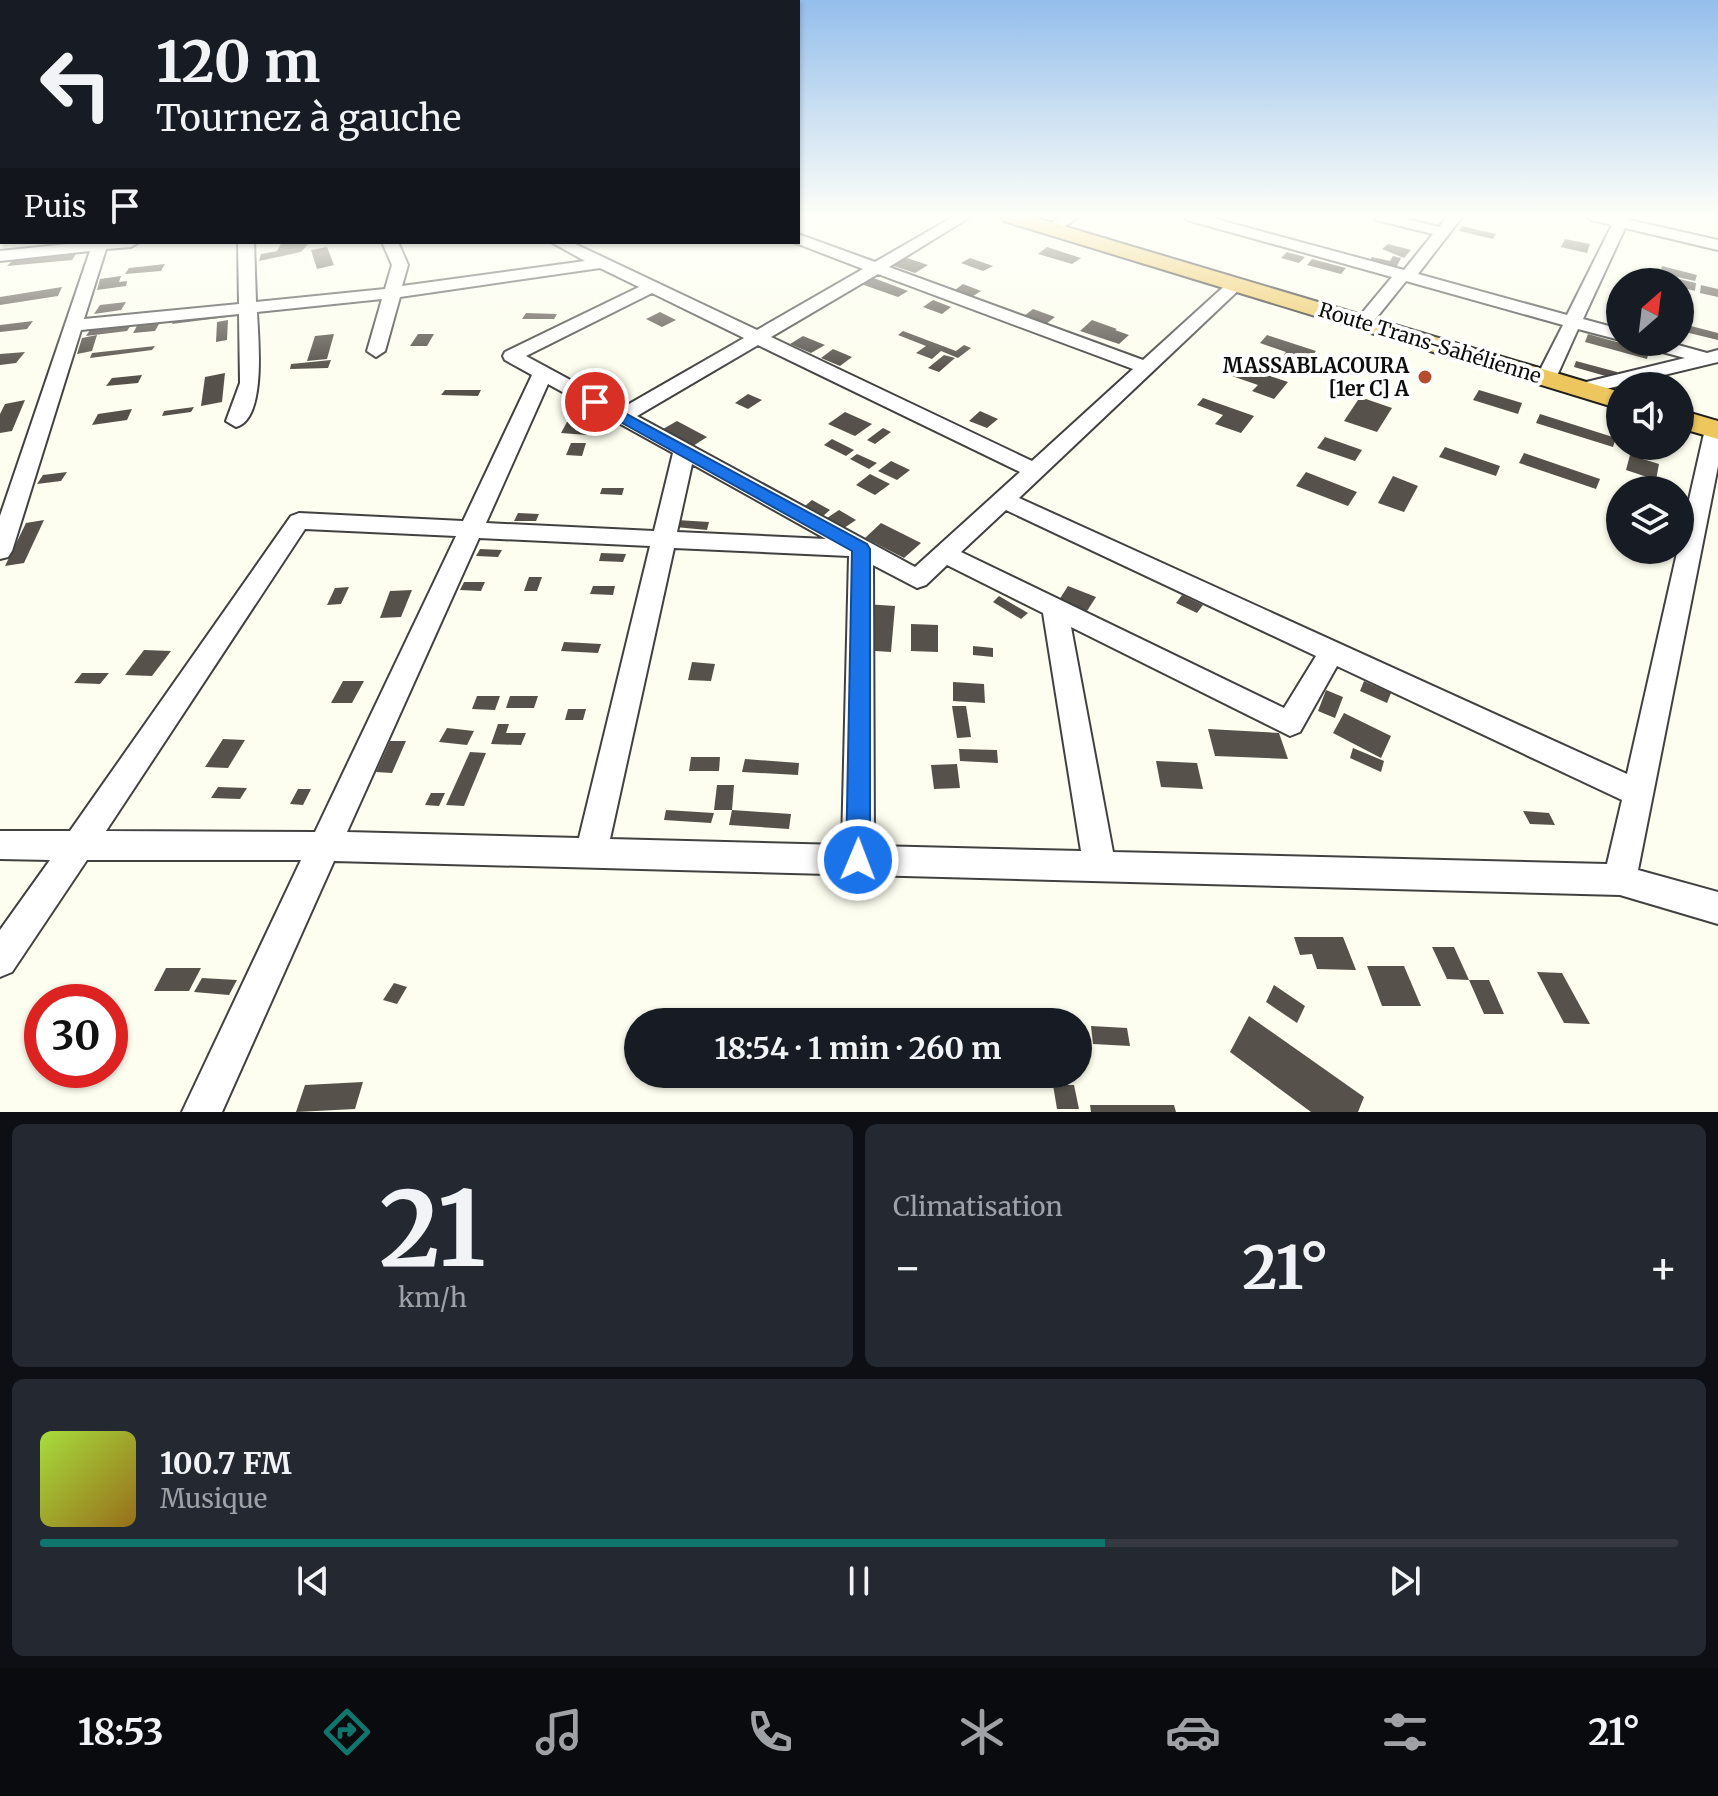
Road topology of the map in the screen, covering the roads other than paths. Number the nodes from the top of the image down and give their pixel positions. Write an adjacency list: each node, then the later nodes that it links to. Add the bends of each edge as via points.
1 (92, 269): 19 (street)
2 (247, 269): 16 (street)
3 (399, 269): 15 (street)
4 (561, 269): 15 (street)
5 (614, 269): 14 (street)
6 (874, 269): 21 (street)
7 (878, 269): 25 (street)
8 (1191, 269): 13 (highway, Route Trans-Sahélienne)
9 (1383, 269): 12 (street)
10 (1410, 269): 12 (street)
11 (1599, 269): 17 (street)
12 (1405, 275): 17 (street); 18 (street)
13 (1236, 285): 18 (highway, Route Trans-Sahélienne); 25 (street)
14 (651, 287): 21 (street); 26 (street, via 512,356)
15 (392, 293): 16 (street); 22 (street)
16 (248, 308): 19 (street); 31 (street, via 250,383)
17 (1574, 322): 20 (street); 27 (street)
18 (1363, 323): 27 (highway, Route Trans-Sahélienne)
19 (73, 326): 40 (street)
20 (1606, 331)
21 (757, 337): 30 (street); 35 (street)
22 (376, 351)
23 (1694, 354): 24 (street)
24 (1714, 359): 28 (street)
25 (1147, 368): 35 (street)
26 (543, 373): 30 (street); 37 (street)
27 (1546, 378): 28 (highway, Route Trans-Sahélienne)
28 (1581, 389): 29 (highway, Route Trans-Sahélienne)
29 (1606, 397)
30 (622, 417): 34 (street)
31 (236, 421)
32 (1694, 423): 33 (highway)
33 (1717, 430): 44 (street)
34 (684, 451): 38 (street); 39 (street)
35 (1036, 471): 36 (street)
36 (1004, 500): 41 (street); 43 (street)
37 (470, 530): 38 (street); 46 (street, via 299,521); 47 (street)
38 (664, 539): 39 (street); 48 (street)
39 (861, 549): 41 (street, via 917,579); 49 (street)
40 (0, 551)
41 (945, 554): 42 (street)
42 (1055, 608): 43 (street, via 1290,724); 50 (street)
43 (1332, 651): 44 (street)
44 (1638, 793): 51 (street)
45 (0, 845): 46 (street)
46 (78, 845): 47 (street); 53 (street)
47 (324, 846): 48 (street); 54 (street)
48 (591, 853): 49 (street)
49 (858, 860): 50 (street)
50 (1100, 867): 51 (street)
51 (1620, 880): 52 (street)
52 (1718, 908)
53 (0, 960)
54 (202, 1112)

